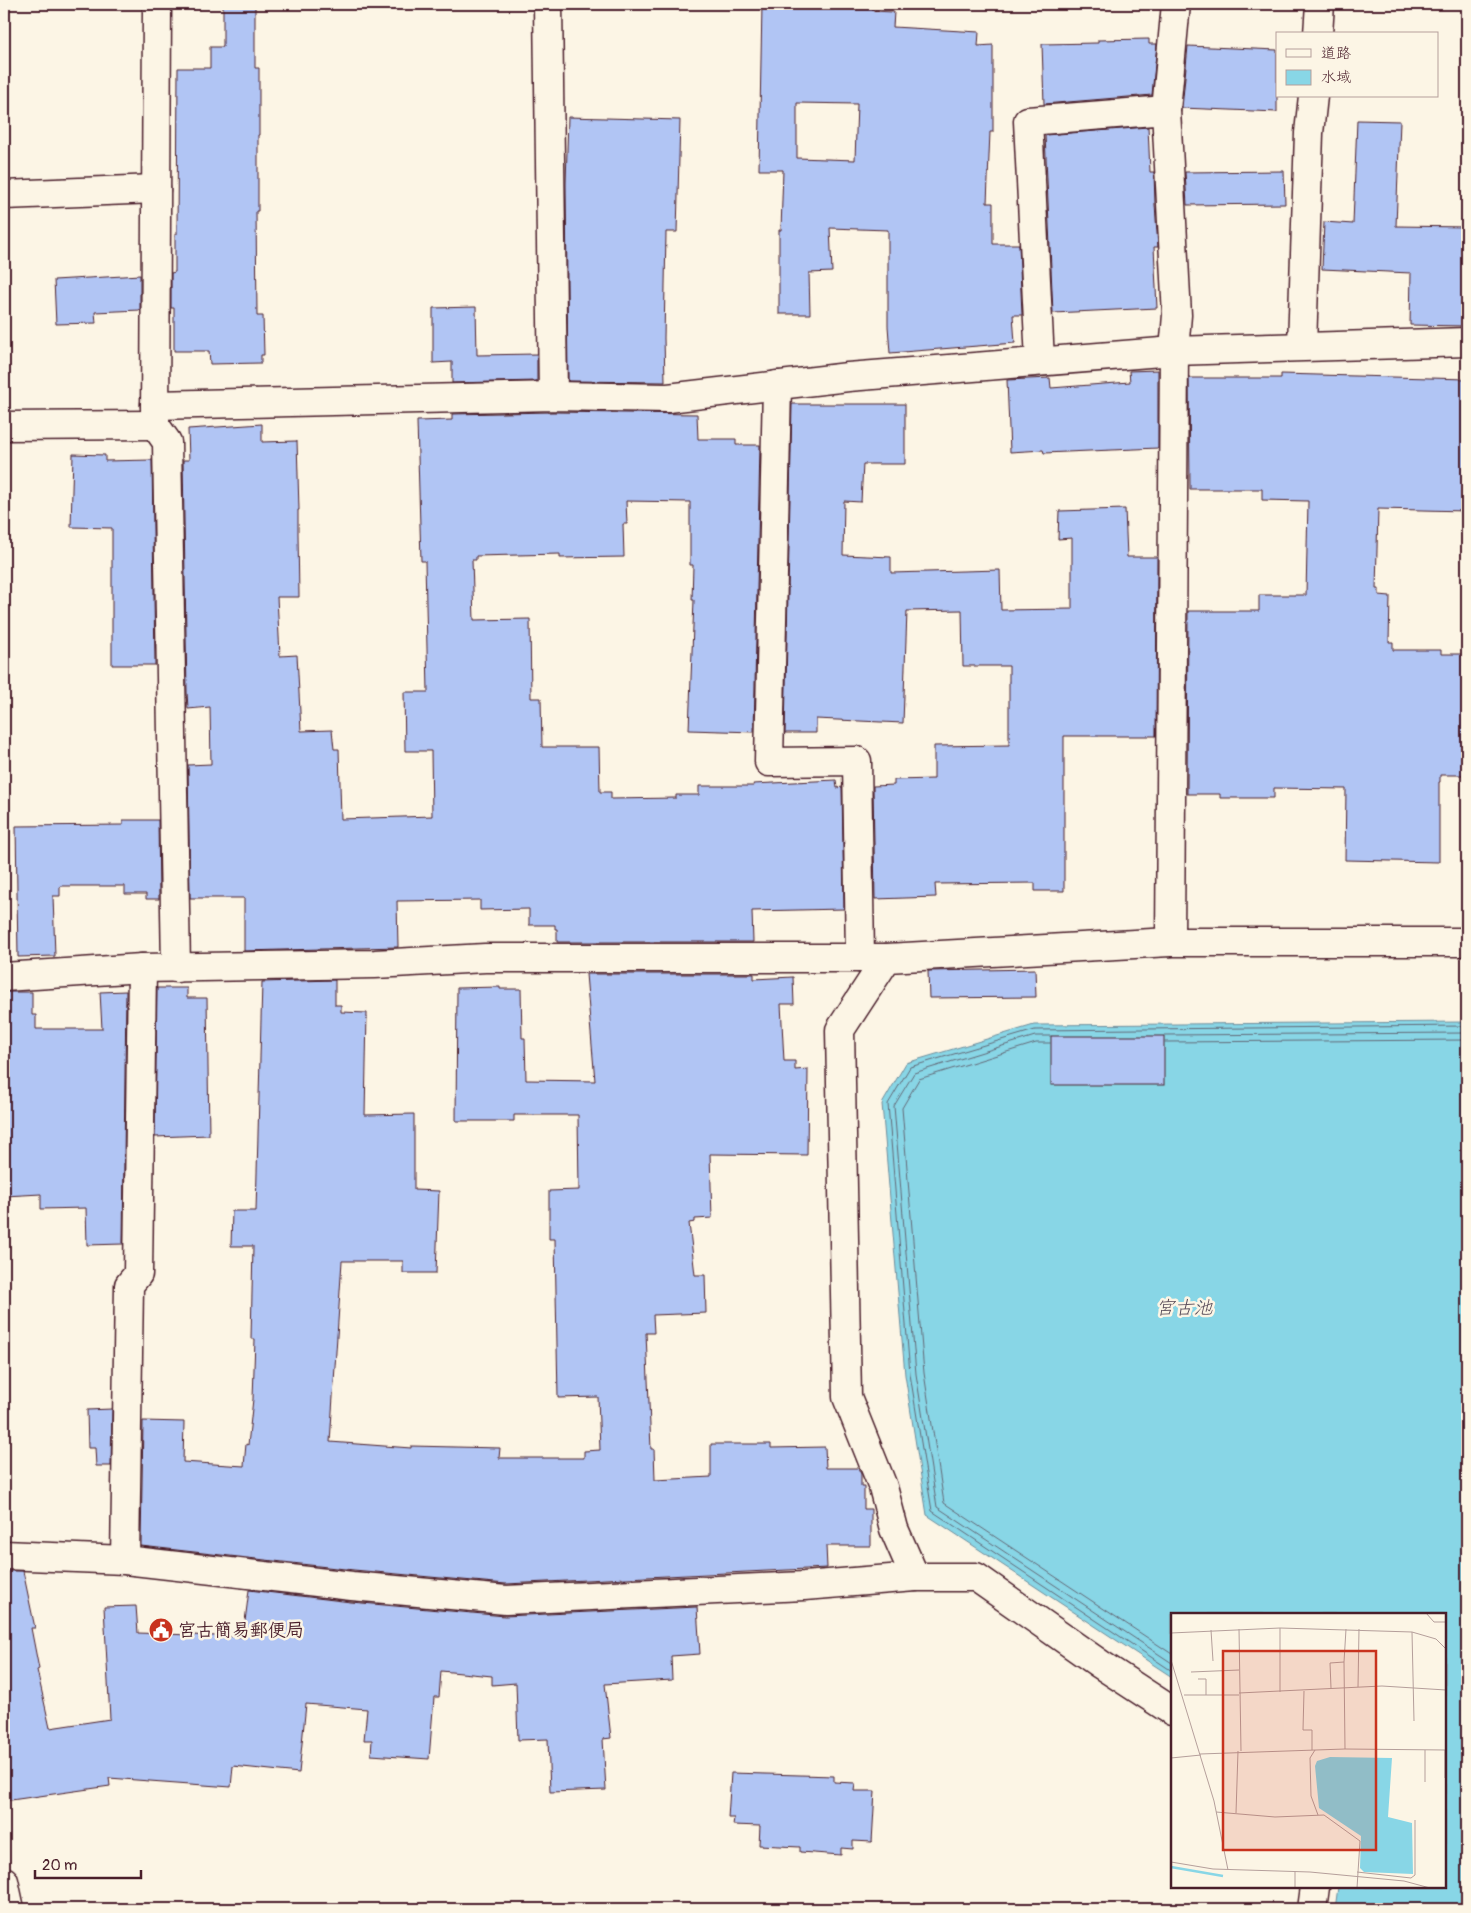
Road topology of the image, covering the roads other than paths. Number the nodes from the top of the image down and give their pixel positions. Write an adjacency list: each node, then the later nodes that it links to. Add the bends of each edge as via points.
1 (156, 4): 8 (street)
2 (548, 4): 15 (street)
3 (1176, 4): 7 (street)
4 (1320, 4): 5 (street)
5 (1318, 32)
6 (1313, 98): 11 (street)
7 (1166, 110): 12 (street, via 1177,314); 13 (street, via 1028,121)
8 (156, 189): 9 (street); 16 (street)
9 (4, 195)
10 (1467, 342): 11 (street)
11 (1302, 346): 12 (street)
12 (1174, 352): 13 (street); 18 (street)
13 (1040, 361): 14 (street)
14 (777, 386): 15 (street, via 668,398); 20 (street, via 770,762 857,761)
15 (553, 396): 16 (street)
16 (155, 415): 17 (street); 23 (street, via 168,442)
17 (4, 426)
18 (1170, 942): 19 (street); 21 (street)
19 (1467, 942)
20 (860, 958): 21 (street); 23 (street, via 485,958)
21 (887, 958): 27 (street, via 840,1030 847,1397 883,1487 894,1529)
22 (142, 968): 23 (street); 24 (street); 26 (street, via 138,1274 129,1286)
23 (176, 968)
24 (4, 977)
25 (4, 1555): 26 (street)
26 (125, 1560): 27 (street, via 506,1600)
27 (916, 1578): 28 (street, via 976,1578)
28 (1171, 1710)
29 (4, 1881): 31 (street)
30 (1315, 1888): 32 (street)
31 (10, 1909)
32 (1312, 1909)

